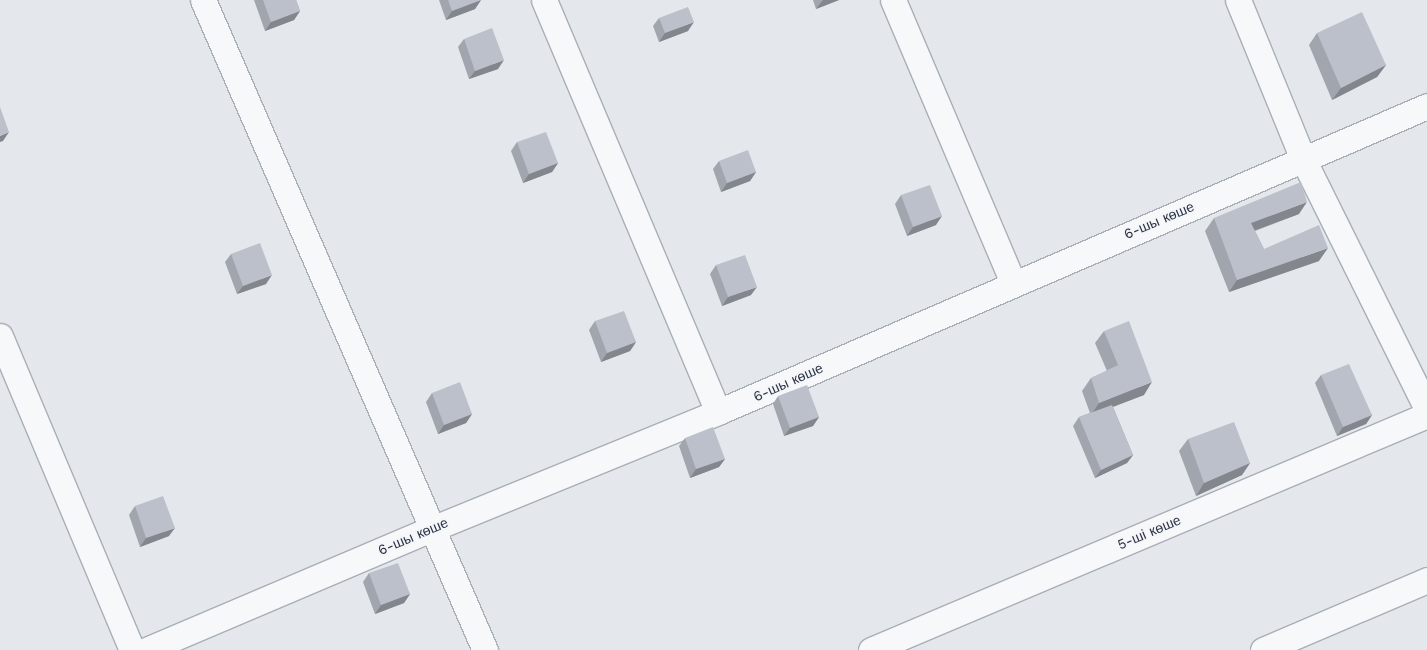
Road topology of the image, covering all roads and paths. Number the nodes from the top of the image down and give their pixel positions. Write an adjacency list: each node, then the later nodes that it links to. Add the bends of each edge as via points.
1 (203, 0): 12 (lane)
2 (544, 0): 10 (lane)
3 (893, 0): 7 (lane)
4 (1238, 0): 6 (lane)
5 (1427, 106): 6 (lane, 6-шы көше)
6 (1303, 159): 7 (lane, 6-шы көше); 9 (lane)
7 (1013, 283): 10 (lane, 6-шы көше)
8 (0, 336): 14 (lane)
9 (1427, 409)
10 (718, 412): 12 (lane, 6-шы көше)
11 (1427, 415): 17 (lane, 5-ші көше)
12 (434, 528): 15 (lane, 6-шы көше); 16 (lane)
13 (1427, 580): 18 (lane)
14 (132, 650)
15 (146, 650)
16 (485, 650)
17 (872, 650)
18 (1263, 650)

